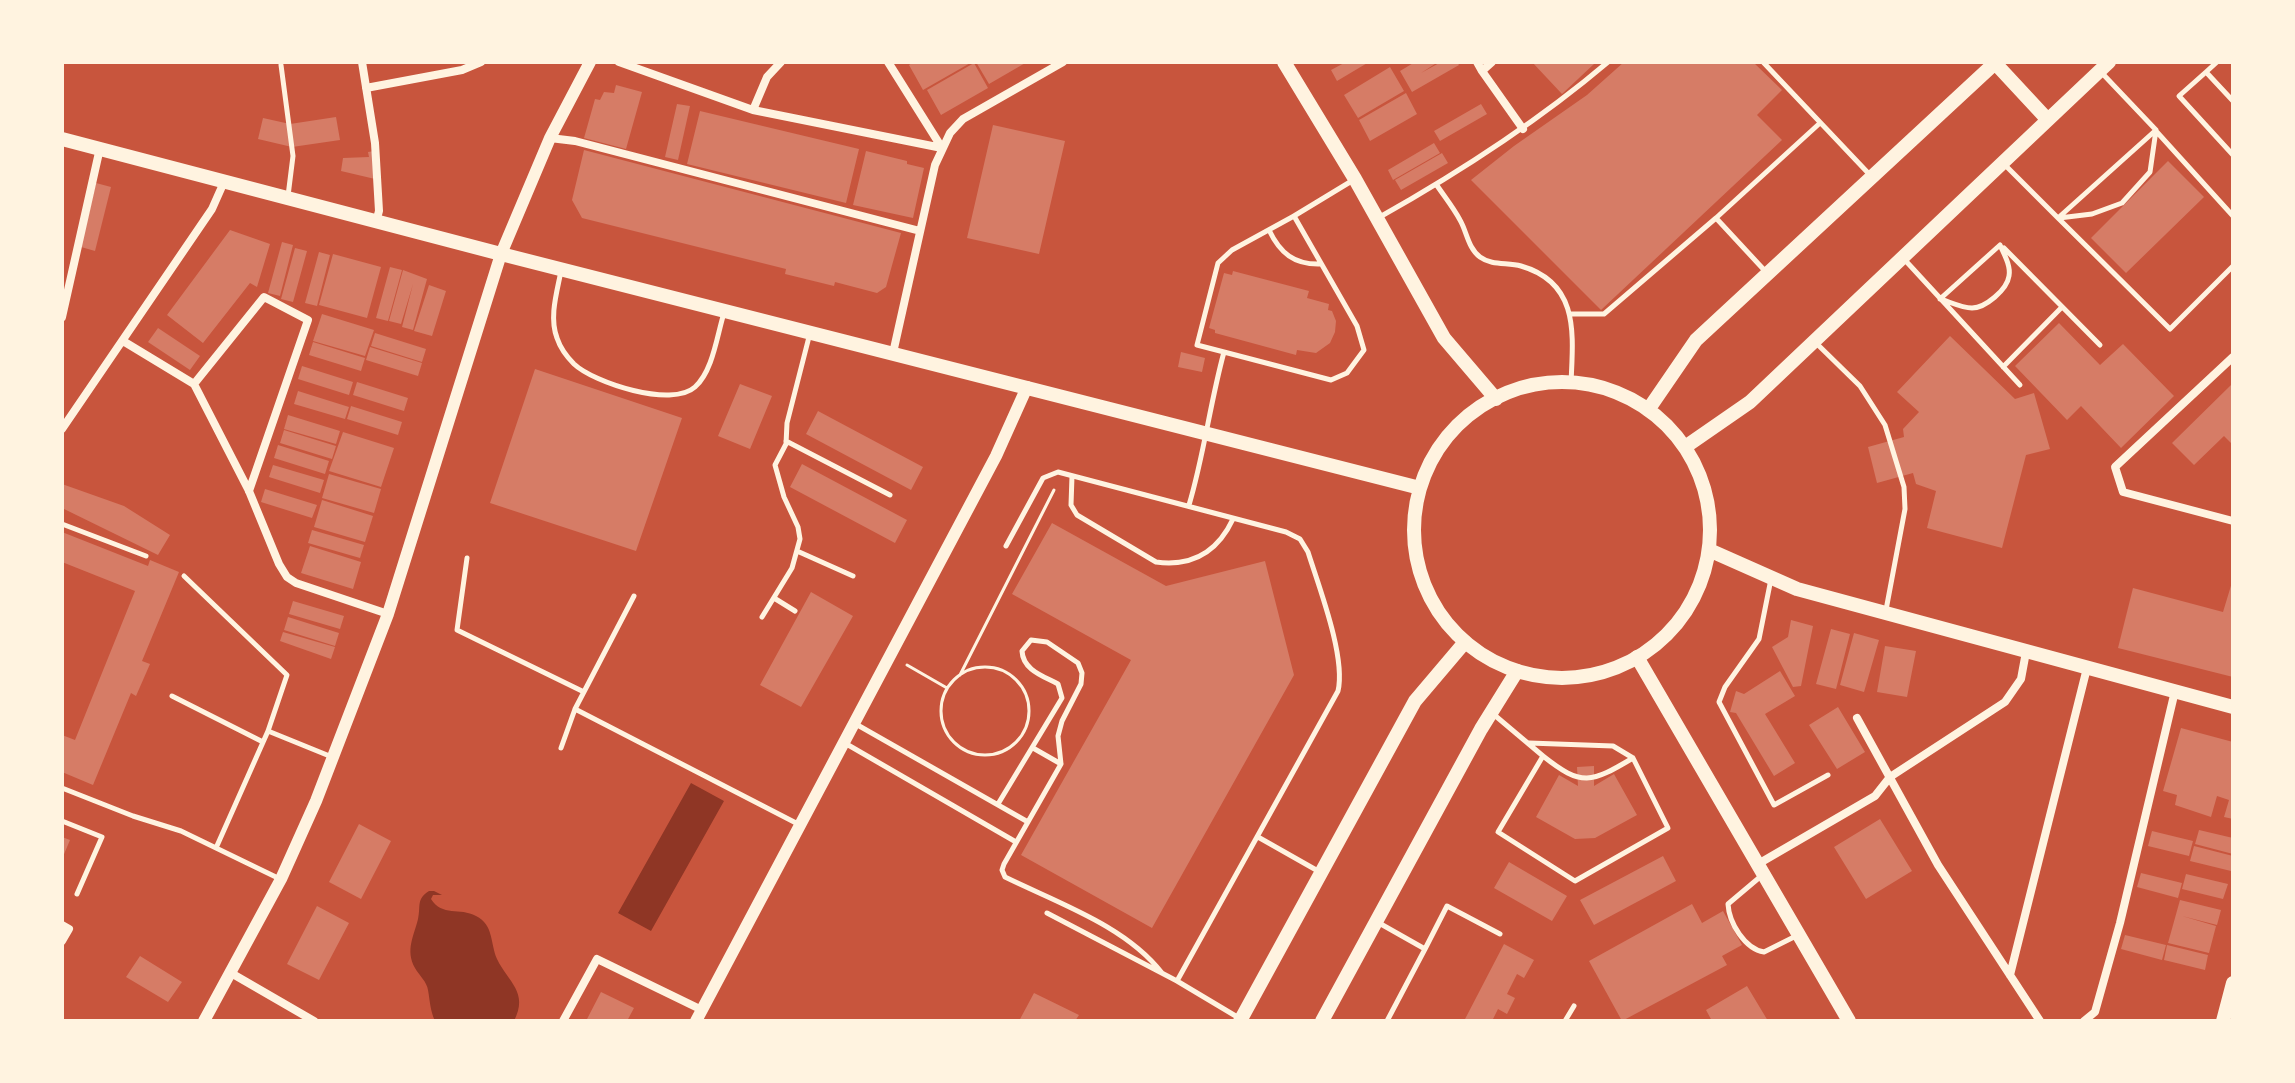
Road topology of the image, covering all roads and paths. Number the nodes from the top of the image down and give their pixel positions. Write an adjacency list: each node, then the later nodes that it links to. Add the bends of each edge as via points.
1 (362, 62): 19 (street)
2 (481, 62): 19 (street)
3 (590, 62): 26 (street)
4 (619, 62): 21 (street)
5 (781, 62): 21 (street, via 767,77)
6 (888, 62): 29 (street)
7 (1062, 62): 29 (street, via 963,119)
8 (1284, 62): 33 (main road)
9 (1477, 62): 17 (street)
10 (1492, 62): 17 (street)
11 (1608, 62): 24 (lane)
12 (1763, 62): 23 (lane)
13 (1996, 62): 22 (main road); 32 (main road)
14 (2217, 62): 18 (lane)
15 (281, 65): 36 (lane, via 293,156)
16 (2104, 66): 22 (main road); 25 (lane)
17 (1482, 71): 24 (street)
18 (2206, 72): 20 (lane); 30 (lane, via 2179,96)
19 (366, 88): 42 (street, via 375,143)
20 (2233, 101)
21 (753, 110): 29 (street)
22 (2047, 119): 31 (main road)
23 (1820, 123): 32 (lane); 40 (lane)
24 (1523, 129): 35 (lane)
25 (2156, 130): 38 (lane); 41 (lane); 41 (lane, via 2150,172 2122,203)
26 (550, 138): 44 (street); 46 (street)
27 (62, 139): 28 (main road)
28 (100, 148): 34 (main road); 56 (street)
29 (942, 148): 44 (street)
30 (2233, 155)
31 (2002, 162): 41 (lane); 47 (main road)
32 (1873, 178): 51 (main road)
33 (1355, 179): 37 (lane); 39 (main road)
34 (224, 182): 36 (main road); 59 (street, via 212,209)
35 (1436, 184): 39 (lane); 55 (lane, via 1476,255 1487,262 1533,269 1561,294)
36 (288, 197): 42 (main road)
37 (1294, 216): 43 (lane); 48 (lane)
38 (2233, 216)
39 (1378, 218): 69 (main road, via 1444,338)
40 (1716, 218): 51 (lane); 55 (lane, via 1604,314)
41 (2058, 218): 49 (lane, via 2170,329)
42 (376, 222): 46 (main road)
43 (1269, 230): 48 (lane, via 1277,246 1294,260); 61 (lane, via 1218,263 1197,345)
44 (920, 231): 62 (street)
45 (2000, 245): 52 (lane); 52 (lane, via 2010,272 1996,295 1981,307 1969,308); 53 (lane)
46 (501, 254): 50 (main road); 95 (street)
47 (1901, 256): 52 (lane); 58 (main road)
48 (1321, 264): 61 (lane, via 1363,342 1364,350 1347,373 1324,379)
49 (2233, 266)
50 (561, 270): 54 (main road); 54 (lane, via 553,320 563,350 574,365 635,390 674,394 697,385)
51 (1768, 274): 70 (main road, via 1690,347)
52 (1940, 299): 64 (lane)
53 (2062, 307): 60 (lane); 64 (lane)
54 (724, 311): 57 (main road)
55 (1571, 314): 65 (lane)
56 (62, 317)
57 (810, 332): 62 (main road); 73 (lane)
58 (1813, 340): 74 (main road, via 1750,402); 96 (lane, via 1860,386 1885,425 1904,487 1905,509)
59 (123, 341): 66 (street); 71 (street)
60 (2100, 345)
61 (1224, 352): 72 (lane)
62 (893, 353): 68 (main road)
63 (2233, 357): 82 (street, via 2115,467 2123,492)
64 (2003, 367): 67 (lane)
65 (1571, 383): 69 (main road, via 1539,385); 70 (main road, via 1607,390)
66 (194, 384): 78 (street); 78 (street, via 264,297 308,320)
67 (2020, 385)
68 (1027, 387): 72 (main road); 113 (street, via 996,456)
69 (1496, 399): 76 (main road, via 1453,431)
70 (1648, 410): 74 (main road)
71 (62, 429)
72 (1206, 432): 76 (main road); 80 (lane)
73 (786, 441): 79 (lane); 86 (lane, via 775,465 799,532)
74 (1685, 447): 85 (main road, via 1705,491)
75 (1072, 476): 80 (lane); 81 (lane, via 1071,505 1077,515 1156,562 1185,561 1211,551); 84 (lane, via 1058,472 1043,478)
76 (1420, 488): 98 (main road, via 1414,536 1419,569 1436,609)
77 (1054, 490): 104 (path)
78 (249, 491): 95 (street, via 287,577)
79 (890, 495)
80 (1189, 505): 81 (lane)
81 (1233, 519): 131 (lane, via 1300,539 1340,669 1333,700)
82 (2233, 521)
83 (62, 524): 87 (lane)
84 (1006, 546)
85 (1709, 550): 91 (main road); 100 (main road, via 1701,583 1684,613)
86 (797, 551): 90 (lane); 93 (lane)
87 (146, 556)
88 (467, 558): 107 (lane, via 457,630)
89 (184, 576): 114 (lane, via 287,675)
90 (853, 576)
91 (1772, 578): 96 (main road); 124 (lane, via 1759,639 1719,702 1774,805)
92 (634, 596): 107 (lane)
93 (774, 598): 94 (lane); 97 (lane)
94 (795, 611)
95 (388, 614): 121 (street)
96 (1885, 614): 99 (main road)
97 (762, 617)
98 (1465, 642): 103 (main road); 135 (main road, via 1415,701)
99 (2026, 652): 102 (main road); 125 (street, via 2021,679 2005,702)
100 (1637, 657): 103 (main road, via 1581,676); 134 (main road)
101 (907, 665): 105 (path)
102 (2087, 668): 106 (main road); 147 (street)
103 (1517, 671): 111 (main road)
104 (960, 675): 105 (path); 105 (path, via 988,667 1016,679 1025,691 1028,720 1012,746 979,755 953,741 941,714)
105 (947, 688)
106 (2175, 691): 109 (main road); 161 (street, via 2120,923 2095,1012)
107 (584, 692): 110 (lane)
108 (172, 696): 115 (lane)
109 (2233, 707)
110 (575, 709): 118 (lane); 130 (lane)
111 (1491, 712): 117 (lane); 139 (main road)
112 (1857, 718): 125 (street)
113 (853, 723): 116 (street); 127 (lane)
114 (268, 731): 115 (lane); 121 (lane)
115 (263, 742): 133 (lane)
116 (843, 742): 130 (street); 132 (lane)
117 (1529, 743): 120 (lane); 122 (lane, via 1613,746)
118 (561, 748)
119 (1033, 748): 123 (lane); 123 (lane, via 1062,698 1058,684 1022,660 1031,640 1041,640 1078,663 1082,673 1058,736); 127 (lane)
120 (1543, 756): 122 (lane, via 1571,777 1582,778); 122 (lane, via 1498,832 1575,881 1668,828)
121 (333, 758): 136 (street)
122 (1633, 758)
123 (1061, 764): 129 (lane)
124 (1828, 775)
125 (1890, 777): 134 (street, via 1875,796); 147 (street, via 1938,865)
126 (62, 788): 133 (lane)
127 (998, 804): 129 (lane)
128 (62, 821): 137 (lane, via 102,837)
129 (1028, 822): 132 (lane)
130 (799, 825): 151 (street)
131 (1258, 837): 135 (lane); 148 (lane)
132 (1016, 842): 146 (lane, via 1002,867 1005,877 1129,938)
133 (216, 848): 136 (lane)
134 (1761, 869): 142 (main road); 142 (lane, via 1728,904 1745,943 1764,952)
135 (1322, 873): 152 (main road)
136 (281, 879): 145 (street)
137 (77, 894)
138 (1047, 913): 146 (lane)
139 (1376, 921): 144 (lane); 156 (main road)
140 (62, 925): 143 (street, via 69,929)
141 (1500, 934): 144 (lane, via 1447,906)
142 (1799, 935): 159 (main road)
143 (62, 941)
144 (1425, 949): 157 (lane)
145 (231, 973): 153 (street); 154 (street)
146 (1162, 973): 148 (lane)
147 (2010, 975): 160 (street)
148 (1177, 981): 152 (lane)
149 (2233, 983): 162 (main road)
150 (1574, 1006): 158 (lane)
151 (699, 1015): 155 (street, via 597,959)
152 (1241, 1020)
153 (204, 1021)
154 (314, 1021)
155 (563, 1021)
156 (1322, 1021)
157 (1387, 1021)
158 (1565, 1021)
159 (1849, 1021)
160 (2040, 1021)
161 (2084, 1021)
162 (2223, 1021)

